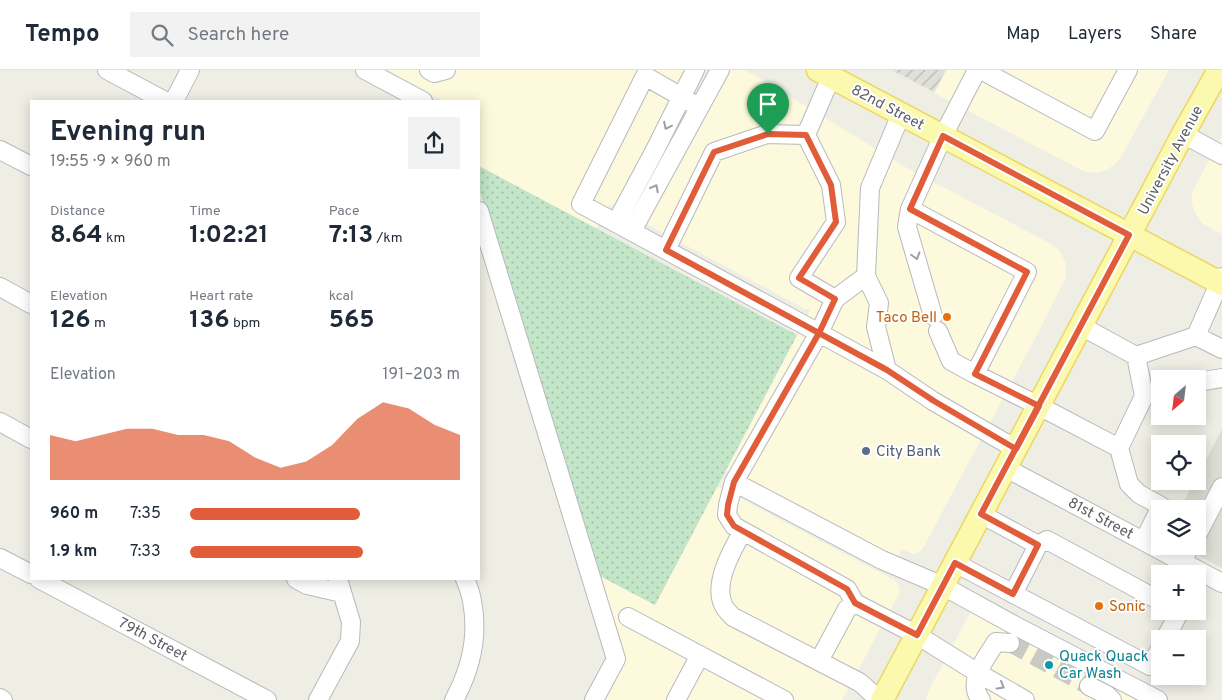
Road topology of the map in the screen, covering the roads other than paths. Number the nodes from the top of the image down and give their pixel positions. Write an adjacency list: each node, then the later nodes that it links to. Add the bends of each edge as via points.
1 (107, 70): 14 (street)
2 (190, 70): 15 (street)
3 (365, 70): 16 (street)
4 (429, 70): 5 (street, via 434,73)
5 (446, 70)
6 (695, 70): 13 (street)
7 (720, 70): 17 (street)
8 (977, 70): 21 (street)
9 (981, 70): 10 (street, via 1095,131)
10 (1128, 70)
11 (825, 73): 18 (main road, 82nd Street); 20 (street)
12 (1217, 81): 19 (main road, University Avenue)
13 (681, 98): 17 (street); 27 (street, one-way to 27); 27 (street, 81st Street, via 646,76 581,204)
14 (163, 100)
15 (175, 100)
16 (421, 100)
17 (699, 107): 28 (street, one-way to 17)
18 (901, 114): 21 (main road, 82nd Street); 31 (street, via 870,188)
19 (1183, 134): 23 (street); 29 (main road, University Avenue)
20 (806, 135): 30 (street, via 768,134 714,152); 34 (street, via 831,185 836,222 799,278)
21 (943, 136): 25 (street); 29 (main road, 82nd Street)
22 (0, 150): 24 (street)
23 (1222, 155)
24 (30, 165)
25 (910, 209): 42 (street, one-way to 42, via 907,226 936,324 951,361); 42 (street, via 1027,272)
26 (480, 214): 85 (street, via 616,659)
27 (616, 223): 28 (street, 81st Street)
28 (632, 231): 30 (street, 81st Street)
29 (1129, 235): 32 (main road, 82nd Street); 36 (main road, University Avenue)
30 (666, 250): 37 (street, 81st Street)
31 (866, 276): 34 (street); 41 (street, via 879,303 876,326)
32 (1221, 281): 38 (street)
33 (0, 287): 35 (street)
34 (835, 299): 37 (street)
35 (30, 303)
36 (1081, 326): 40 (street); 47 (main road, University Avenue)
37 (819, 333): 41 (street, 81st Street); 52 (street)
38 (1196, 336): 39 (street); 40 (street)
39 (1222, 349)
40 (1136, 356): 45 (street)
41 (887, 370): 51 (street, 81st Street)
42 (975, 374): 47 (street)
43 (1222, 378): 44 (street)
44 (1206, 381)
45 (1151, 392)
46 (1151, 396): 50 (street)
47 (1039, 406): 50 (street); 51 (main road, University Avenue)
48 (0, 422): 49 (street)
49 (30, 438)
50 (1118, 448): 57 (street, via 1129,484 1160,506)
51 (1011, 458): 54 (main road, University Avenue); 57 (street, 81st Street)
52 (734, 482): 56 (street, via 727,515 734,526); 69 (street, via 882,560)
53 (1222, 487): 55 (street)
54 (981, 514): 59 (street); 61 (main road, University Avenue)
55 (1206, 518)
56 (743, 531): 72 (street, via 847,589); 77 (street, via 726,566 721,587 725,609 733,617)
57 (1144, 542): 58 (street, 81st Street)
58 (1151, 544)
59 (1038, 545): 70 (street); 71 (street, via 1047,540)
60 (0, 558): 62 (street)
61 (955, 563): 69 (main road, University Avenue); 70 (street)
62 (30, 573)
63 (1206, 577): 67 (street, 81st Street)
64 (41, 580): 82 (street, 79th Street)
65 (298, 580): 68 (street, via 307,585)
66 (466, 580): 84 (street, via 476,631 471,660)
67 (1222, 583)
68 (340, 586): 83 (street, via 351,622 350,641)
69 (943, 586): 74 (main road, University Avenue); 81 (street)
70 (1013, 594): 78 (street)
71 (1151, 596)
72 (855, 603): 74 (street); 77 (street, via 847,609)
73 (628, 617): 76 (street)
74 (917, 635): 79 (street); 89 (main road, University Avenue)
75 (1010, 643): 79 (street, via 996,642)
76 (700, 655): 86 (street); 87 (street)
77 (819, 661): 88 (street, via 859,682)
78 (1151, 664)
79 (978, 673): 90 (street, via 976,687); 91 (street, one-way to 91)
80 (1089, 686): 92 (street)
81 (1150, 698)
82 (267, 700)
83 (318, 700)
84 (454, 700)
85 (594, 700)
86 (676, 700)
87 (784, 700)
88 (878, 700)
89 (882, 700)
90 (981, 700)
91 (1025, 700)
92 (1112, 700)

